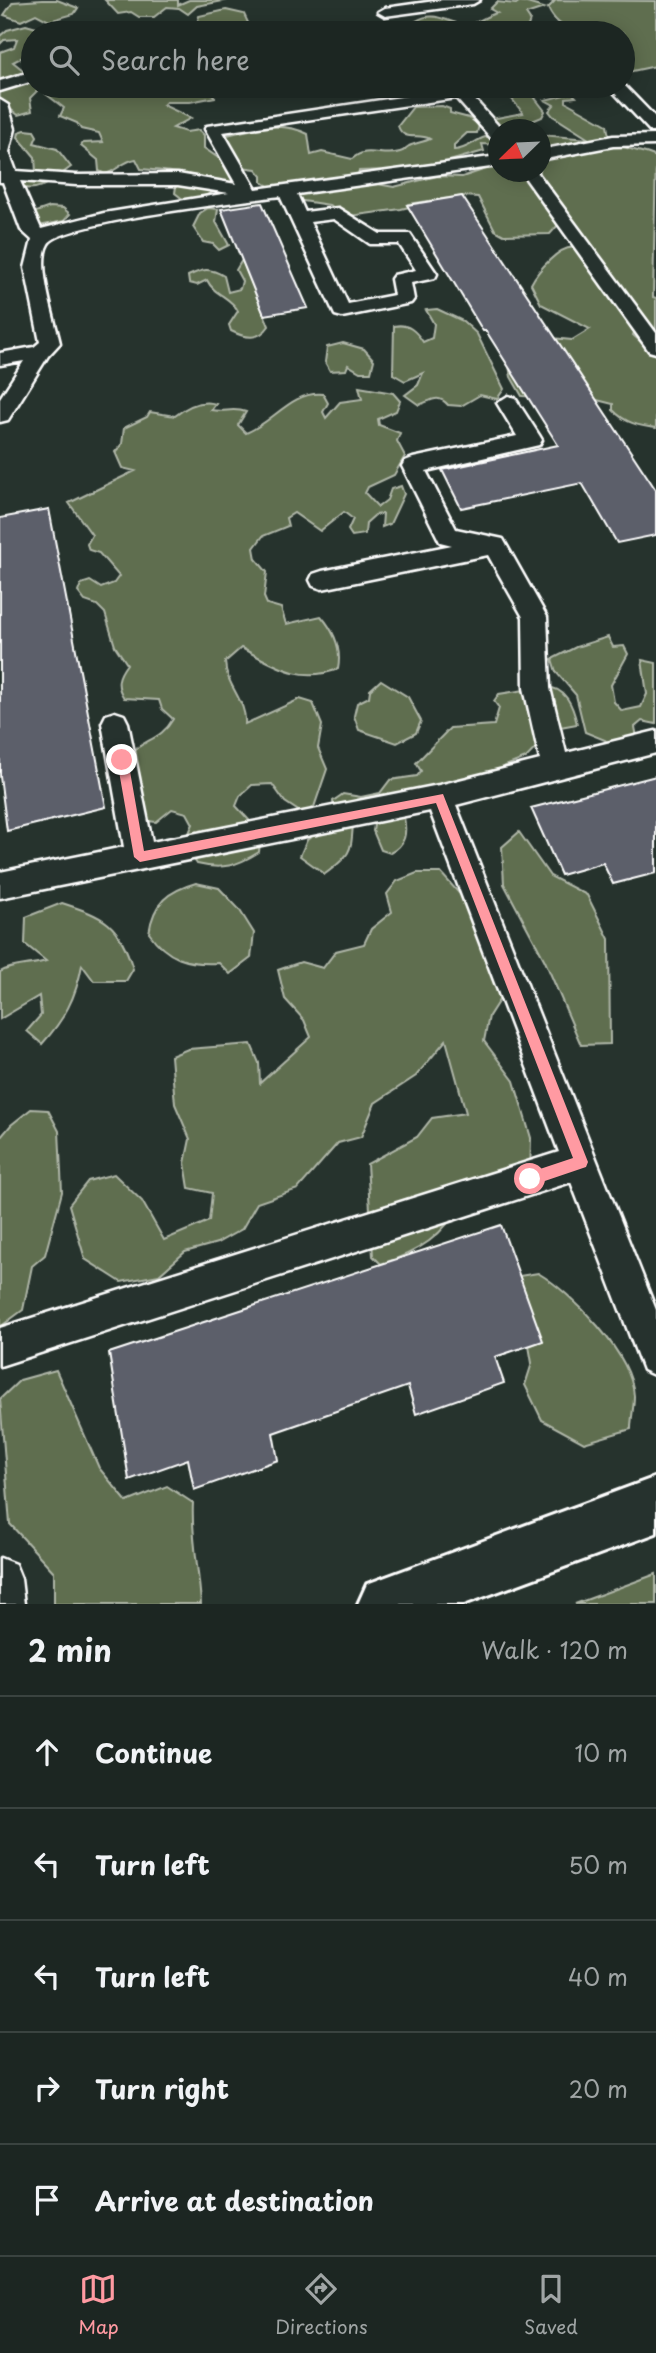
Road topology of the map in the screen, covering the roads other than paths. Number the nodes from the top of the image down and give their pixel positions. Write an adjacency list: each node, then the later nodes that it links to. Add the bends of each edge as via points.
1 (374, 0): 3 (lane)
2 (473, 0): 3 (lane)
3 (385, 12): 4 (lane)
4 (393, 21)
5 (21, 80): 6 (lane)
6 (0, 86)
7 (407, 98): 20 (lane, via 213,129)
8 (464, 98): 11 (lane)
9 (627, 98): 12 (lane)
10 (0, 105): 14 (lane, via 8,129)
11 (488, 123)
12 (656, 128)
13 (656, 140): 15 (lane, via 613,141)
14 (1, 151): 17 (lane)
15 (551, 153)
16 (488, 162): 19 (lane)
17 (5, 176): 20 (lane, via 76,180 160,176); 22 (lane, via 30,230)
18 (536, 182): 23 (lane)
19 (286, 190): 20 (lane); 21 (lane)
20 (250, 194): 22 (lane, via 104,218 48,232)
21 (299, 218): 21 (lane, via 342,311 404,299 401,279 428,274 404,238 376,240 338,213)
22 (42, 239): 24 (lane, via 34,268 50,343)
23 (656, 348)
24 (40, 352): 25 (lane); 27 (lane)
25 (0, 359)
26 (508, 403): 28 (lane, via 531,440 413,466 448,536)
27 (0, 415)
28 (495, 545): 29 (lane); 32 (lane, via 535,617 537,688)
29 (322, 580)
30 (115, 723): 34 (lane)
31 (656, 742): 32 (lane)
32 (556, 768): 33 (lane)
33 (439, 797): 34 (lane); 36 (lane)
34 (140, 857): 35 (lane)
35 (0, 885)
36 (581, 1162): 37 (lane); 38 (lane)
37 (0, 1347)
38 (656, 1357)
39 (656, 1505): 42 (street)
40 (0, 1578): 41 (lane)
41 (3, 1604)
42 (387, 1604)

